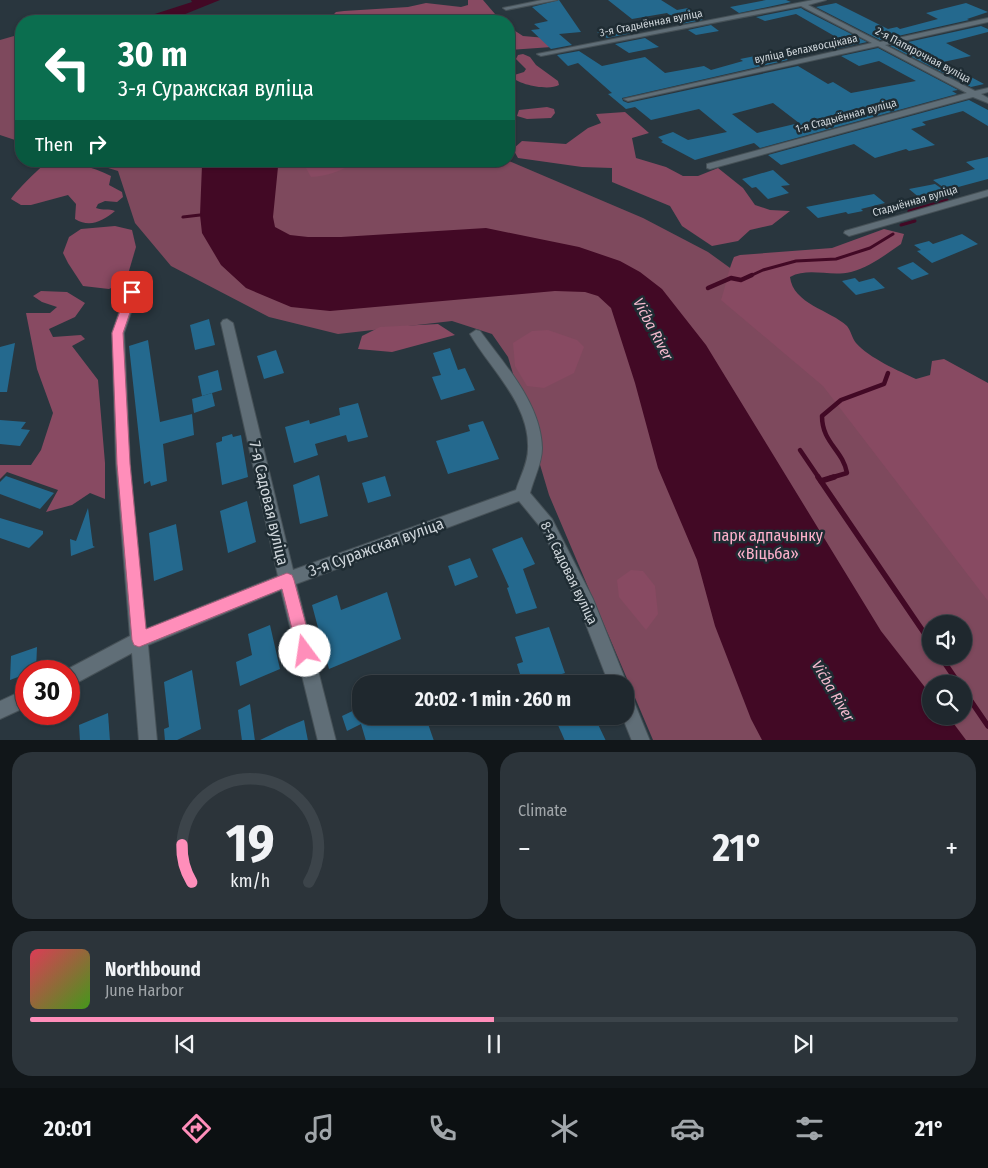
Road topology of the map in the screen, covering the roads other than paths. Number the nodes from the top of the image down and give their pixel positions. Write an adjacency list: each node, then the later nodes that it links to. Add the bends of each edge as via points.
1 (554, 0): 5 (street)
2 (795, 0): 4 (street, 2-я Папярочная вуліца)
3 (823, 0): 4 (street, 3-я Стадыённая вуліца)
4 (803, 4): 7 (street, 2-я Папярочная вуліца); 8 (street, 3-я Стадыённая вуліца)
5 (506, 8)
6 (988, 20): 7 (street, вуліца Белахвосцікава)
7 (879, 44): 10 (street, 2-я Папярочная вуліца); 11 (street, вуліца Белахвосцікава)
8 (541, 54)
9 (988, 90): 10 (street, 1-я Стадыённая вуліца)
10 (973, 94): 12 (street, 2-я Папярочная вуліца); 13 (street, 1-я Стадыённая вуліца)
11 (628, 99)
12 (988, 102)
13 (710, 166)
14 (988, 193): 15 (street, Стадыённая вуліца)
15 (849, 233)
16 (132, 292): 21 (street, via 118,333 123,464)
17 (226, 323): 20 (street, 7-я Садовая вуліца)
18 (476, 334): 19 (street, via 512,384 531,424 535,450)
19 (522, 494): 20 (street, 3-я Суражская вуліца); 23 (street, 8-я Садовая вуліца, via 547,524 587,605)
20 (287, 580): 21 (street, 3-я Суражская вуліца); 28 (street, 7-я Садовая вуліца)
21 (139, 640): 22 (street, 3-я Суражская вуліца); 27 (street)
22 (80, 672)
23 (614, 675)
24 (15, 703): 25 (street)
25 (0, 710)
26 (634, 723): 29 (street)
27 (148, 740)
28 (327, 740)
29 (641, 740)

